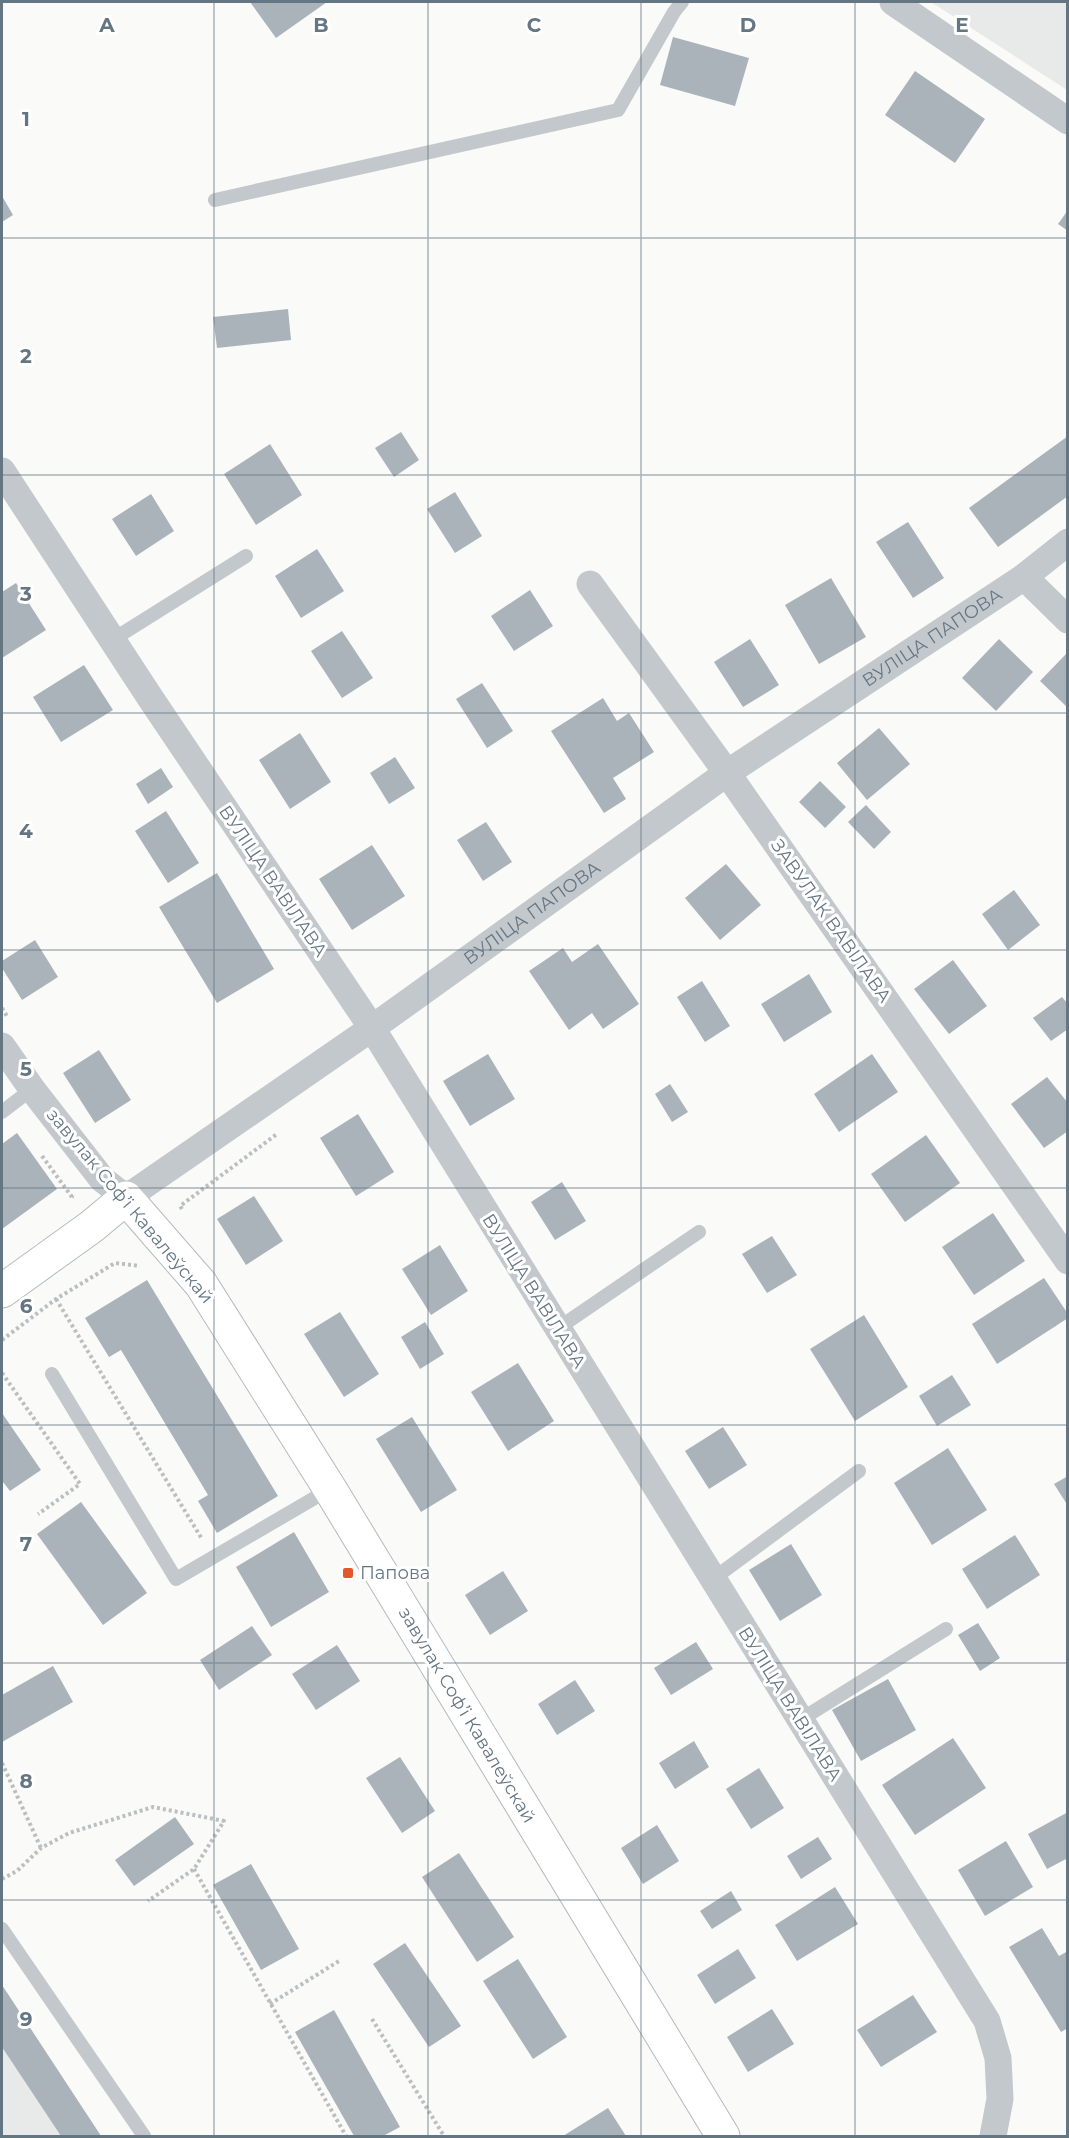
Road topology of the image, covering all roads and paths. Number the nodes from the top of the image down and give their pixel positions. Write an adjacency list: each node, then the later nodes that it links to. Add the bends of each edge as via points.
1 (682, 2): 4 (lane, via 618,110)
2 (893, 2): 3 (street)
3 (1068, 121)
4 (215, 200)
5 (2, 471): 11 (street, ВУЛІЦА ВАВІЛАВА)
6 (1068, 542): 8 (street, ВУЛІЦА ПАПОВА)
7 (246, 556): 11 (lane)
8 (1024, 577): 10 (street); 12 (street, ВУЛІЦА ПАПОВА)
9 (590, 584): 12 (street, ЗАВУЛАК ВАВІЛАВА)
10 (1068, 620)
11 (112, 640): 13 (street, ВУЛІЦА ВАВІЛАВА)
12 (727, 773): 13 (street, ВУЛІЦА ПАПОВА); 23 (street, ЗАВУЛАК ВАВІЛАВА)
13 (372, 1028): 19 (street, ВУЛІЦА ПАПОВА); 27 (street, ВУЛІЦА ВАВІЛАВА)
14 (2, 1046): 15 (street, завулак Софʼі Кавалеўскай)
15 (32, 1089): 16 (lane); 19 (street, завулак Софʼі Кавалеўскай, via 102,1179)
16 (2, 1112)
17 (281, 1130): 21 (path, via 180,1206)
18 (40, 1152): 20 (path, via 72,1197)
19 (126, 1198): 25 (street, ВУЛІЦА ПАПОВА); 32 (street, завулак Софʼі Кавалеўскай, via 201,1284)
20 (63, 1204)
21 (186, 1216)
22 (699, 1232): 27 (lane)
23 (1068, 1261)
24 (147, 1267): 26 (path, via 115,1263)
25 (2, 1291)
26 (56, 1299): 28 (path); 34 (path)
27 (557, 1329): 35 (street, ВУЛІЦА ВАВІЛАВА)
28 (2, 1340)
29 (2, 1373): 33 (path, via 80,1484)
30 (51, 1374): 34 (lane, via 176,1579)
31 (859, 1471): 35 (lane)
32 (330, 1489): 34 (lane); 50 (street, завулак Софʼі Кавалеўскай)
33 (39, 1514)
34 (213, 1558)
35 (713, 1579): 37 (street, ВУЛІЦА ВАВІЛАВА)
36 (946, 1629): 37 (lane)
37 (800, 1720): 51 (street, ВУЛІЦА ВАВІЛАВА, via 987,2021 998,2058 1000,2099)
38 (2, 1763): 39 (path)
39 (41, 1848): 40 (path, via 69,1833 153,1807 224,1821); 41 (path, via 17,1871)
40 (194, 1869): 42 (path); 45 (path)
41 (2, 1879)
42 (148, 1901)
43 (2, 1929): 47 (lane)
44 (339, 1962): 45 (path)
45 (270, 2004): 48 (path)
46 (372, 2019): 49 (path)
47 (144, 2136)
48 (346, 2136)
49 (444, 2136)
50 (723, 2136)
51 (993, 2136)

